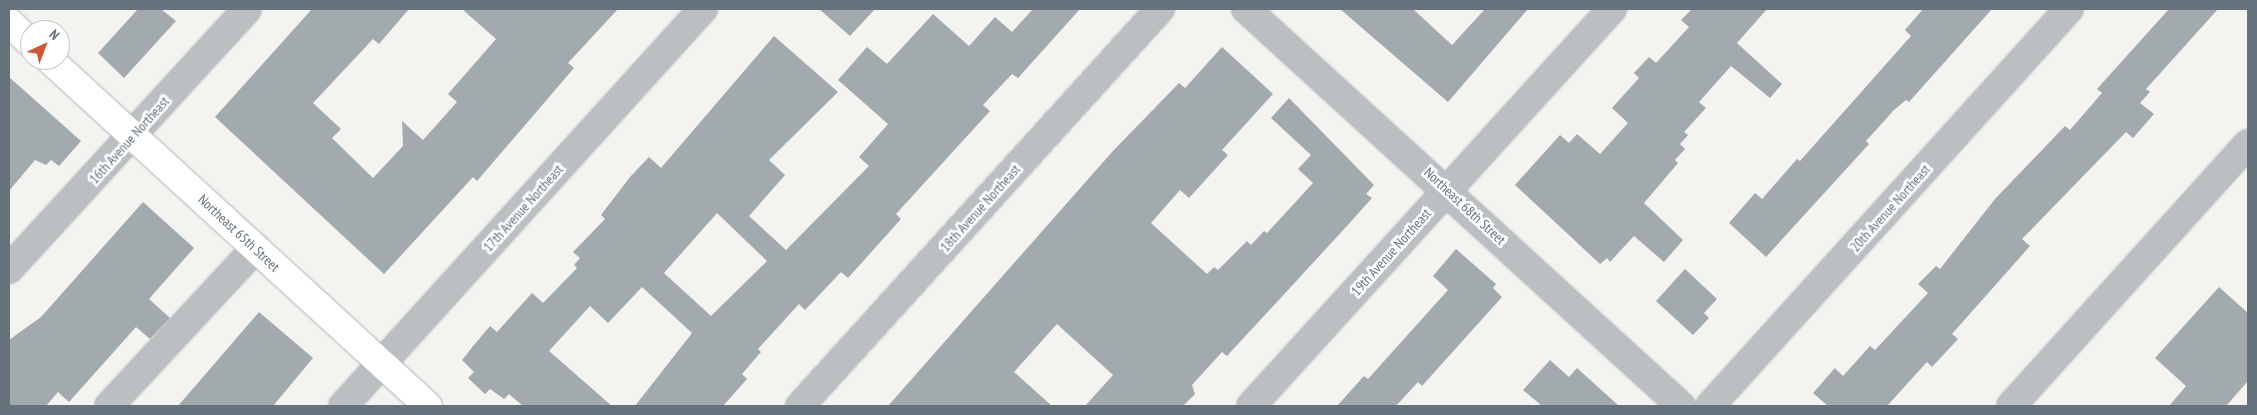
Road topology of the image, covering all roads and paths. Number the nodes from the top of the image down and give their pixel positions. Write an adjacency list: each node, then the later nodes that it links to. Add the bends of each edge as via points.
1 (247, 9): 10 (street, 16th Avenue Northeast)
2 (703, 9): 15 (street, 17th Avenue Northeast)
3 (1160, 9): 19 (street, 18th Avenue Northeast)
4 (1246, 9): 12 (street, Northeast 68th Street)
5 (1612, 9): 12 (street, 19th Avenue Northeast)
6 (2069, 9): 22 (street, 20th Avenue Northeast)
7 (9, 22): 8 (main road)
8 (20, 32)
9 (61, 70): 10 (main road, Northeast 65th Street)
10 (133, 135): 13 (main road, Northeast 65th Street); 14 (street, 16th Avenue Northeast)
11 (2248, 144): 23 (street)
12 (1447, 190): 20 (street, 19th Avenue Northeast); 21 (street, Northeast 68th Street)
13 (256, 248): 15 (main road, Northeast 65th Street); 16 (street)
14 (9, 269)
15 (382, 364): 17 (street, 17th Avenue Northeast); 18 (main road, Northeast 65th Street)
16 (109, 406)
17 (343, 406)
18 (428, 406)
19 (800, 406)
20 (1251, 406)
21 (1681, 406)
22 (1710, 406)
23 (2011, 406)

